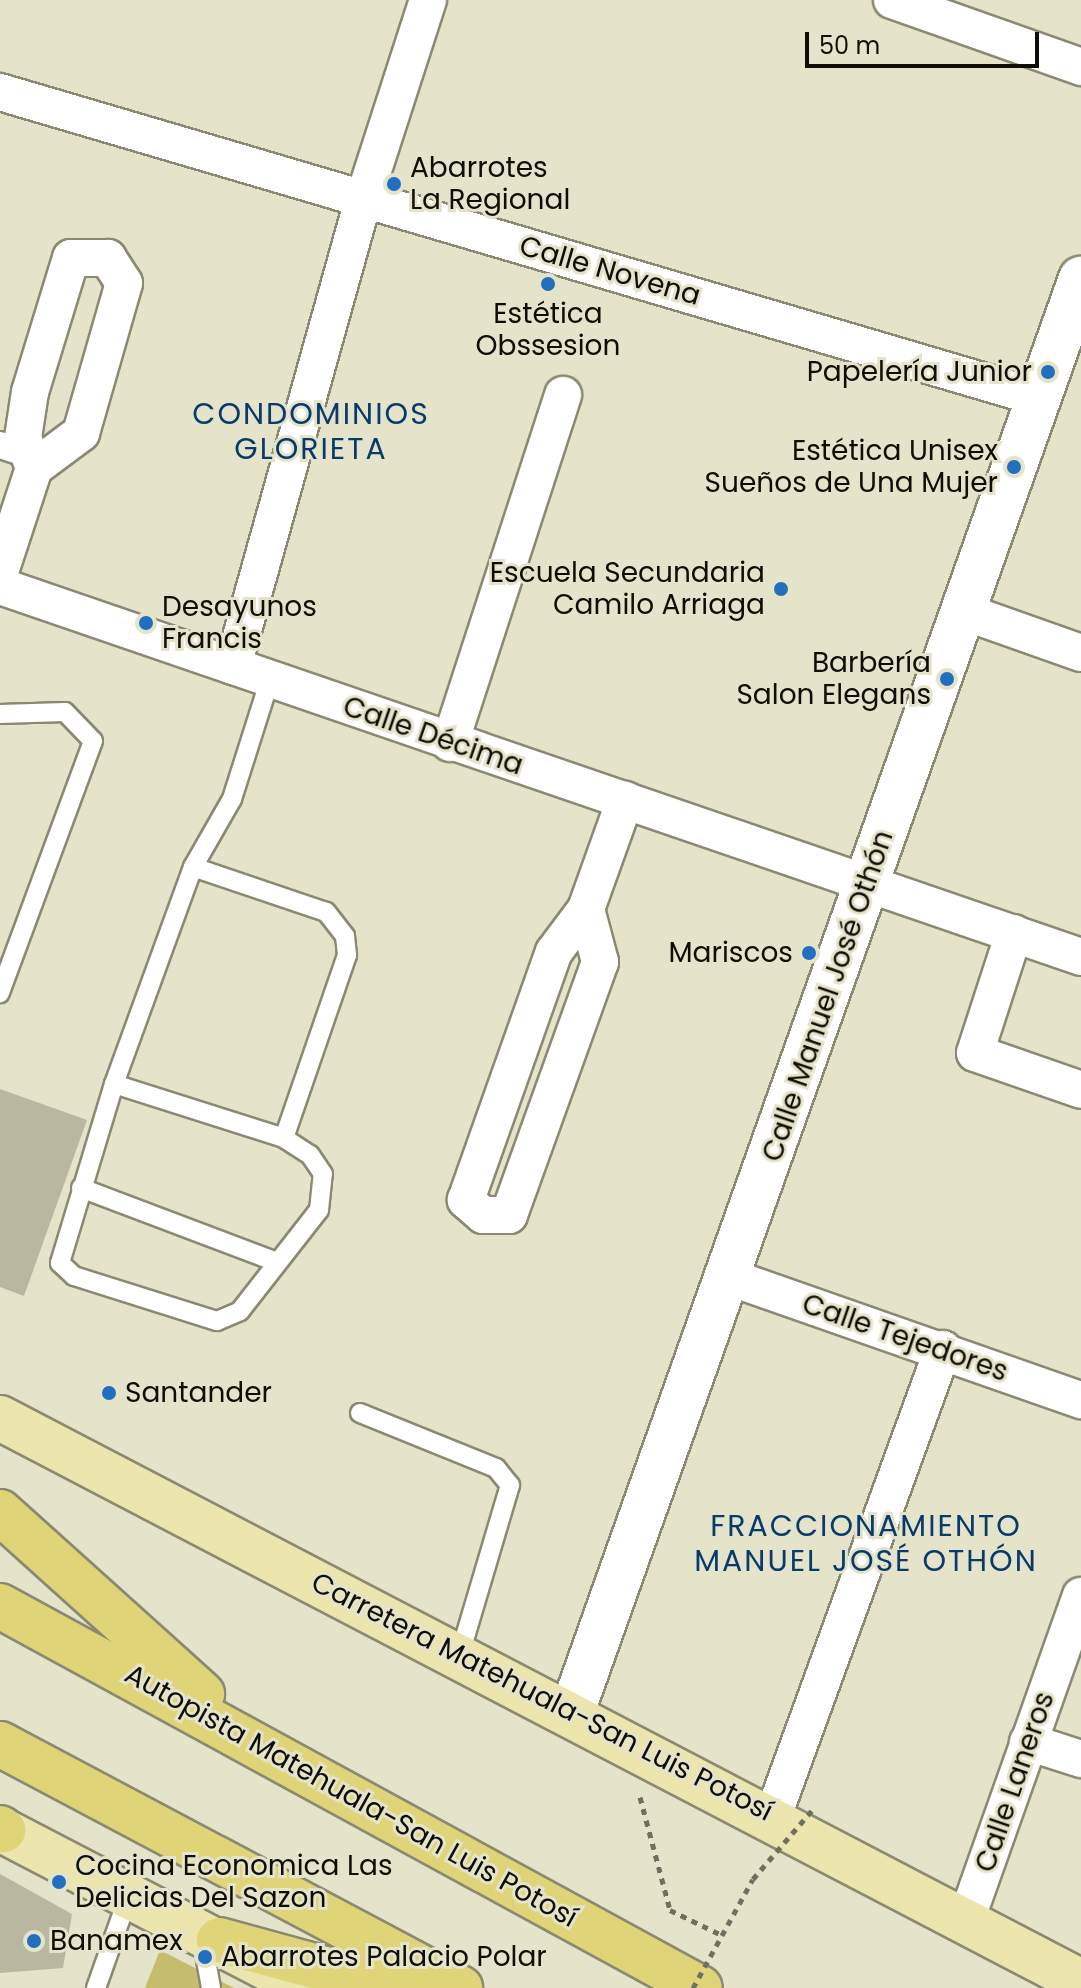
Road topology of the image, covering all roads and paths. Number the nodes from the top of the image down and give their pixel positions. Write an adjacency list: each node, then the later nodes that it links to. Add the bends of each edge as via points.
1 (428, 0): 5 (street)
2 (892, 0): 3 (street)
3 (1081, 67)
4 (0, 92): 5 (street, Calle Novena)
5 (364, 198): 9 (street, Calle Novena); 15 (street)
6 (1081, 279): 7 (street, Calle Manuel José Othón)
7 (1071, 344): 9 (street, Calle Manuel José Othón)
8 (563, 395): 18 (street)
9 (1036, 397): 13 (street, Calle Manuel José Othón)
10 (19, 456): 10 (street, via 30,392 71,258 108,258 124,283 81,433); 11 (street)
11 (0, 572)
12 (0, 586): 15 (street, Calle Décima)
13 (965, 612): 14 (street); 21 (street, Calle Manuel José Othón)
14 (1081, 653)
15 (233, 666): 16 (street, Calle Décima)
16 (270, 679): 18 (street, Calle Décima); 20 (lane, via 232,799)
17 (0, 714): 25 (lane, via 65,712 93,741)
18 (450, 743): 19 (street, Calle Décima)
19 (625, 800): 21 (street, Calle Décima); 22 (street)
20 (193, 867): 26 (lane); 28 (lane, via 326,912 345,936 347,955)
21 (866, 883): 23 (street, Calle Décima); 31 (street, Calle Manuel José Othón)
22 (586, 909): 22 (street, via 554,952 466,1200 483,1215 509,1215 600,962)
23 (1014, 933): 24 (street, Calle Décima); 27 (street, via 975,1053)
24 (1081, 957)
25 (0, 993)
26 (114, 1084): 28 (lane); 29 (lane)
27 (1081, 1090)
28 (284, 1138): 30 (lane, via 323,1174 319,1210)
29 (81, 1188): 30 (lane); 30 (lane, via 60,1263 74,1276 217,1321 240,1311)
30 (277, 1262)
31 (729, 1277): 32 (street, Calle Tejedores); 40 (street, Calle Manuel José Othón)
32 (943, 1349): 33 (street, Calle Tejedores); 46 (street)
33 (1081, 1400)
34 (360, 1413): 39 (lane, via 496,1468 510,1485)
35 (0, 1418): 39 (main road, Carretera Matehuala-San Luis Potosí)
36 (0, 1512): 41 (highway)
37 (1081, 1596): 42 (street, Calle Laneros)
38 (0, 1606): 41 (highway, Autopista Matehuala-San Luis Potosí)
39 (460, 1654): 40 (main road, Carretera Matehuala-San Luis Potosí)
40 (572, 1712): 46 (main road, Carretera Matehuala-San Luis Potosí)
41 (255, 1741): 59 (highway, Autopista Matehuala-San Luis Potosí)
42 (1028, 1742): 44 (street); 49 (street, Calle Laneros)
43 (0, 1744): 57 (highway)
44 (1081, 1759)
45 (640, 1797): 50 (path, via 670,1910)
46 (794, 1812): 49 (main road, Carretera Matehuala-San Luis Potosí); 50 (path, bridge)
47 (1, 1829): 48 (main road)
48 (129, 1895): 51 (main road); 53 (lane)
49 (965, 1923): 52 (main road, Carretera Matehuala-San Luis Potosí)
50 (722, 1935): 58 (path, bridge)
51 (210, 1936): 54 (lane); 55 (main road); 56 (highway)
52 (1081, 1982)
53 (96, 1988)
54 (211, 1988)
55 (306, 1988)
56 (394, 1988)
57 (460, 1988)
58 (693, 1988)
59 (700, 1988)

